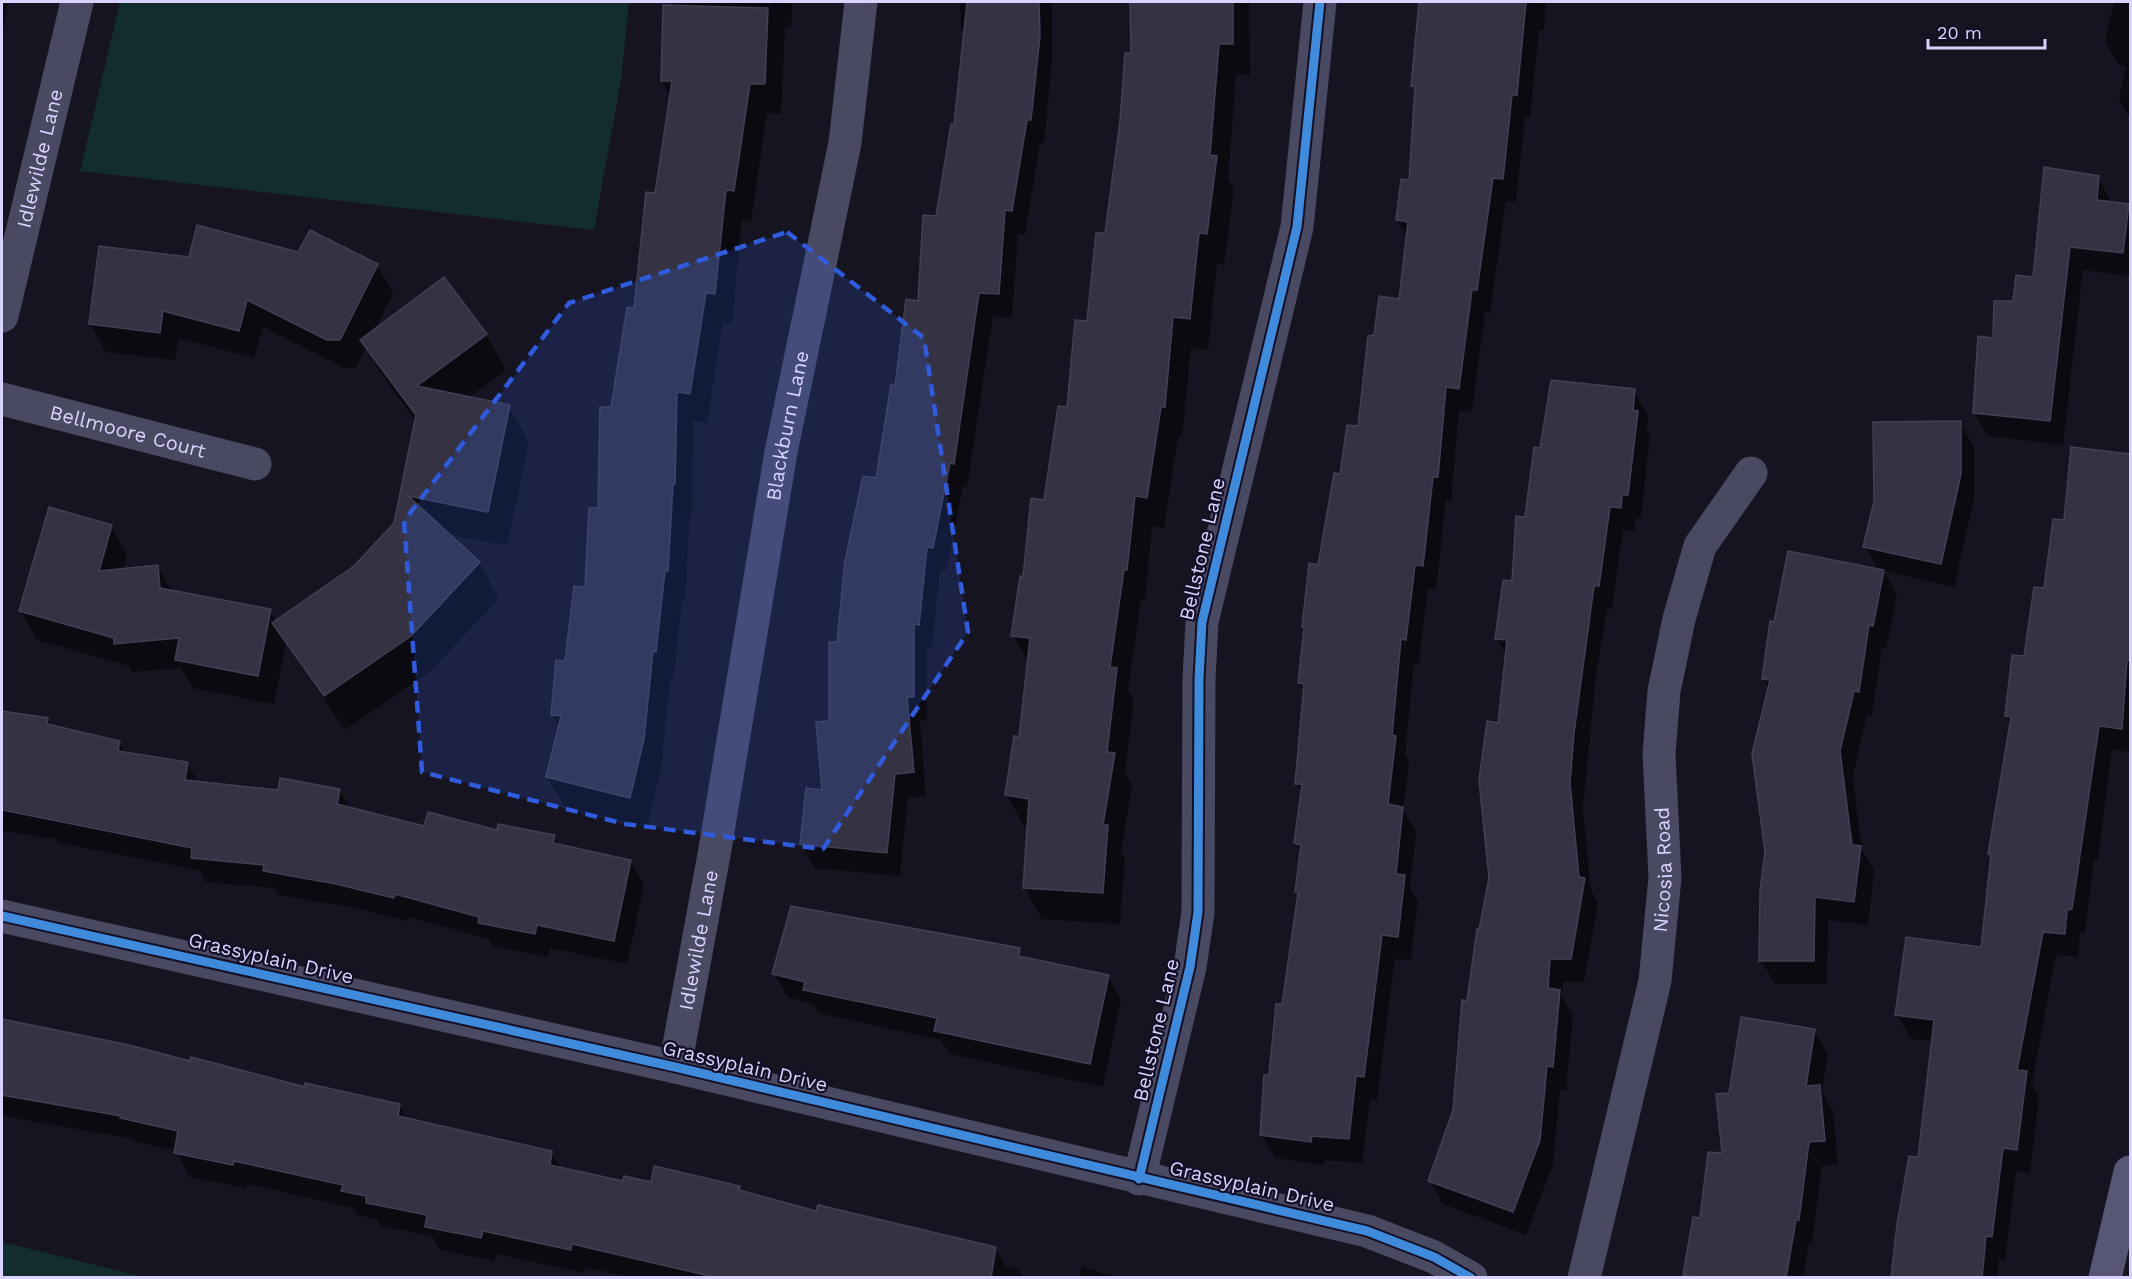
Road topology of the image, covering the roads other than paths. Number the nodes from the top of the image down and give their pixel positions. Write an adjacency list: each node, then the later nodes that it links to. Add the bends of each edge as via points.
1 (77, 2): 4 (street, Idlewilde Lane)
2 (861, 2): 8 (street, Blackburn Lane, via 845,143 780,452)
3 (1320, 2): 12 (street, Bellstone Lane, via 1297,227 1202,622 1198,912 1190,967)
4 (2, 316)
5 (2, 399): 6 (street, Bellmoore Court)
6 (255, 464)
7 (1751, 473): 14 (street, Nicosia Road, via 1700,546 1679,619 1665,691 1659,754 1665,877 1655,981)
8 (715, 849): 10 (street, Idlewilde Lane)
9 (2, 916): 10 (street, Grassyplain Drive)
10 (675, 1067): 12 (street, Grassyplain Drive)
11 (2130, 1172): 15 (street)
12 (1139, 1179): 13 (street, Grassyplain Drive, via 1367,1231 1434,1257)
13 (1471, 1278)
14 (1584, 1278)
15 (2106, 1278)

